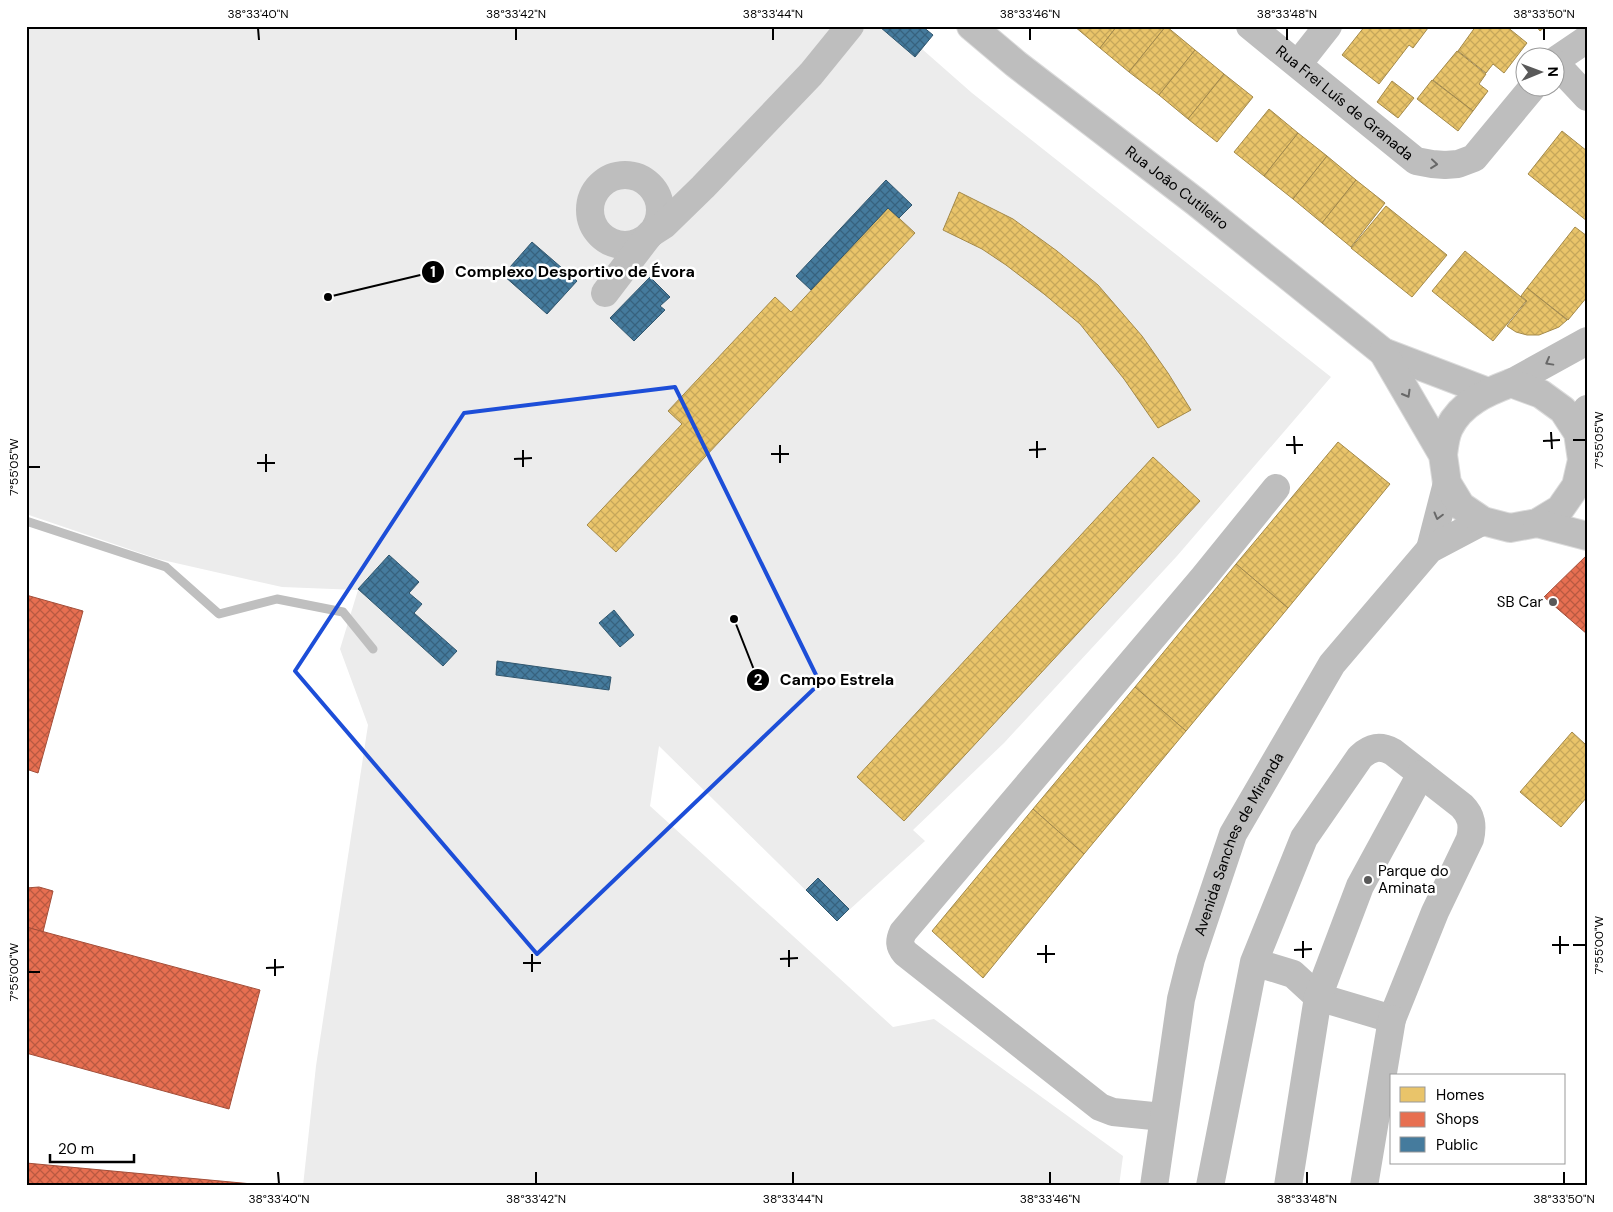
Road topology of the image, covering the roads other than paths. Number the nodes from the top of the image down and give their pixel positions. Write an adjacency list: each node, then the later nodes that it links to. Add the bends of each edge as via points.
1 (971, 26): 13 (street, Rua João Cutileiro)
2 (1250, 26): 7 (street, Rua Frei Luís de Granada)
3 (1328, 26): 7 (street)
4 (845, 28): 11 (street, via 798,88 703,187 664,225 650,234)
5 (1587, 38): 6 (street)
6 (1566, 54)
7 (1298, 64): 10 (street, Rua Frei Luís de Granada, one-way to 10, via 1416,161 1432,164 1458,164 1474,158)
8 (1566, 73): 9 (street)
9 (1587, 97)
10 (1524, 98)
11 (605, 293)
12 (1587, 341): 14 (street, one-way to 14)
13 (1383, 352): 14 (street, Rua João Cutileiro); 16 (street, Rua João Cutileiro, one-way to 16)
14 (1499, 387): 15 (street, Rua João Cutileiro, via 1541,394); 16 (street, Rua João Cutileiro, via 1464,407 1448,429)
15 (1582, 421): 17 (street, Rua João Cutileiro)
16 (1442, 455): 18 (street, Rua João Cutileiro)
17 (1584, 463): 21 (street, Rua João Cutileiro, via 1576,486 1560,508)
18 (1447, 482): 20 (street, Rua João Cutileiro, via 1462,506); 23 (street, Avenida Sanches de Miranda, one-way to 23)
19 (1276, 488): 28 (street, via 900,939 900,947 905,953 1100,1107 1113,1112)
20 (1484, 522): 21 (street, Rua João Cutileiro, via 1510,528); 23 (street, Avenida Sanches de Miranda)
21 (1537, 523): 22 (street, Rua João Cutileiro)
22 (1587, 536)
23 (1430, 549): 28 (street, Avenida Sanches de Miranda, via 1332,664 1233,834 1181,998)
24 (1421, 774): 25 (street, via 1385,748 1375,748 1360,757 1304,838); 26 (street, via 1360,886); 27 (street, via 1468,812 1472,831)
25 (1254, 962): 26 (street, via 1293,974); 30 (street)
26 (1318, 997): 27 (street); 31 (street)
27 (1392, 1019): 32 (street)
28 (1163, 1116): 29 (street, Avenida Sanches de Miranda)
29 (1154, 1186)
30 (1210, 1186)
31 (1288, 1186)
32 (1364, 1186)

